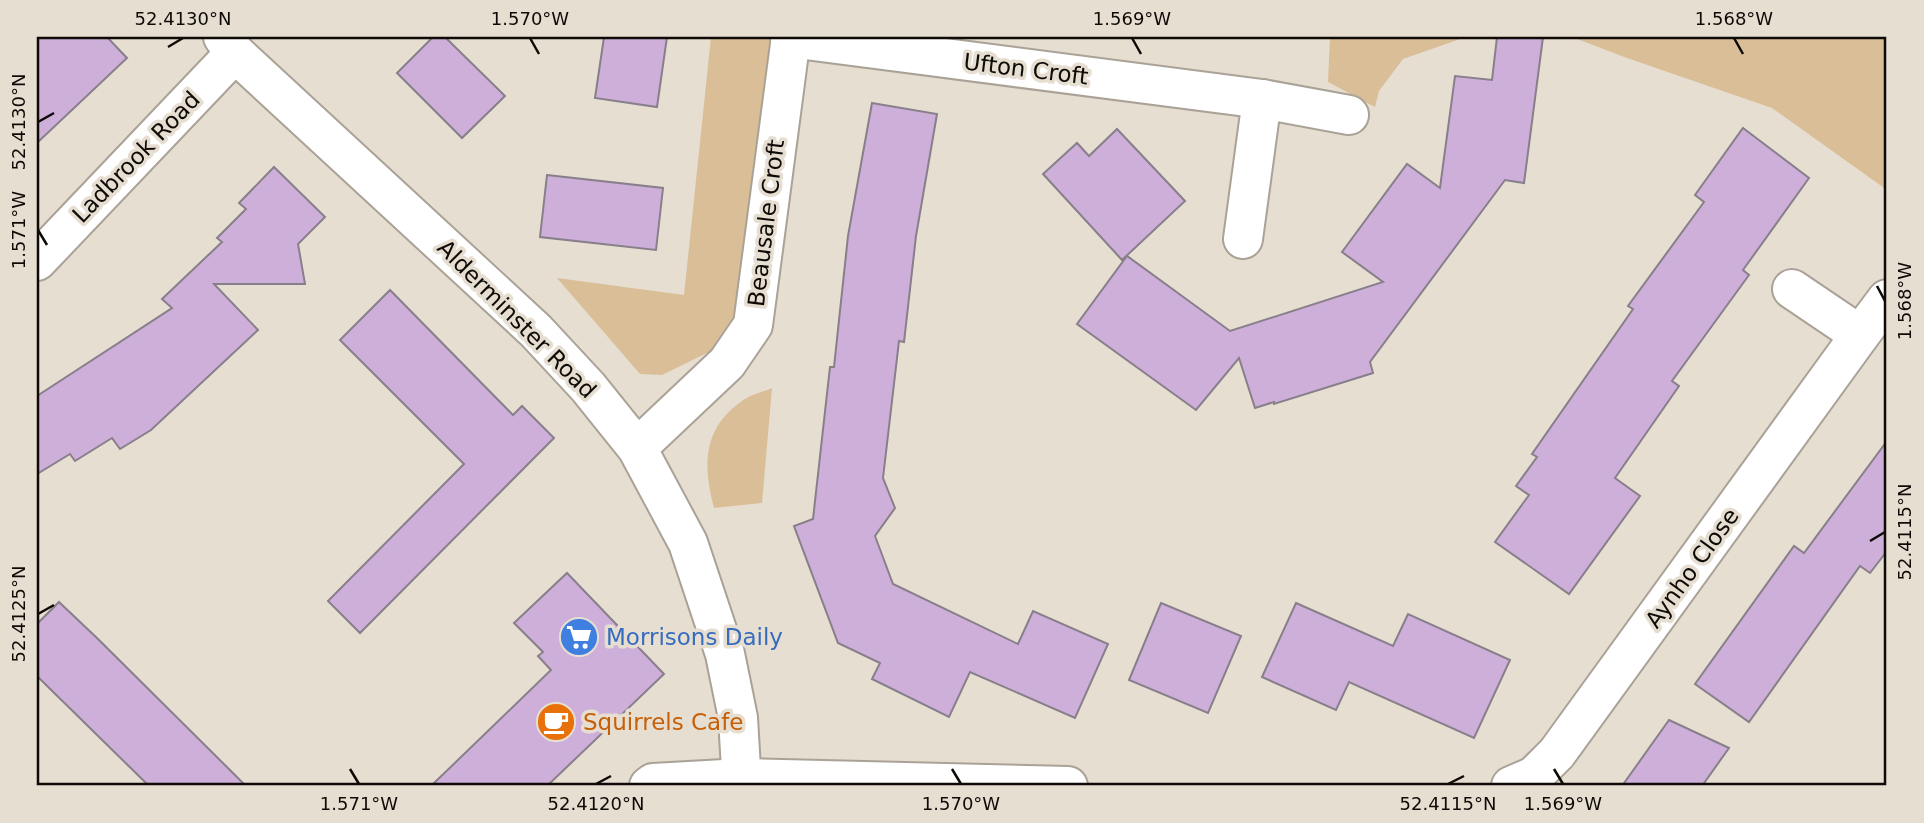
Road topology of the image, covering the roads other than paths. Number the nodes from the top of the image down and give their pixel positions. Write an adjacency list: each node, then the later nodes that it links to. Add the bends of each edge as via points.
1 (790, 38): 3 (street, Ufton Croft); 10 (street, Beausale Croft, via 753,326 727,363)
2 (229, 45): 6 (street, Ladbrook Road); 10 (street, Alderminster Road, via 536,331 589,387)
3 (1262, 99): 4 (street, Ufton Croft); 5 (street)
4 (1349, 116)
5 (1243, 239)
6 (37, 261)
7 (1792, 289): 9 (street)
8 (1887, 299): 9 (street, Aynho Close)
9 (1860, 335): 14 (street, Aynho Close, via 1557,752 1534,776)
10 (637, 448): 11 (street, Alderminster Road, via 688,543 721,642 738,718)
11 (742, 782): 12 (street); 13 (street)
12 (649, 786)
13 (1068, 786)
14 (1511, 786)

